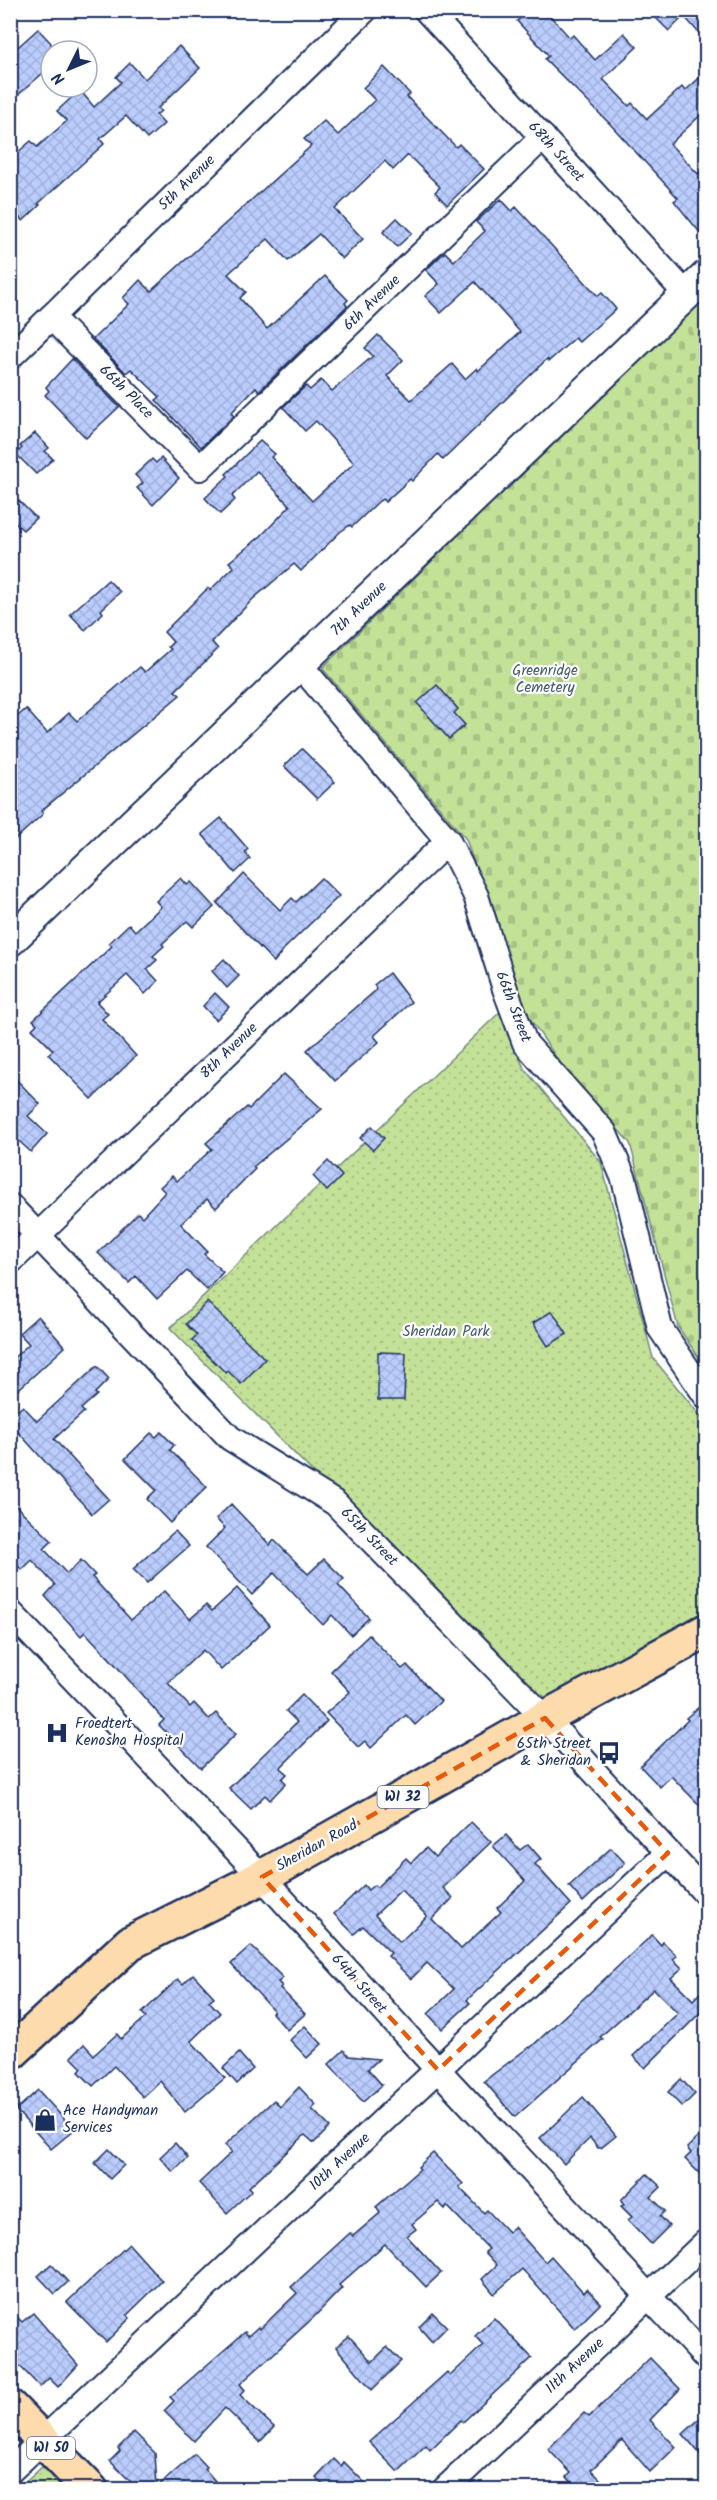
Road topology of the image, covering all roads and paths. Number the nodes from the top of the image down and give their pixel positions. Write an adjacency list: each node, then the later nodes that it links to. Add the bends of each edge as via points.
1 (365, 10): 5 (street, 5th Avenue)
2 (426, 10): 3 (street, 68th Street)
3 (543, 137): 4 (street, 68th Street); 7 (street, 6th Avenue)
4 (696, 285): 8 (street, 7th Avenue)
5 (51, 316): 6 (street, 5th Avenue); 7 (street, 66th Place)
6 (10, 357)
7 (200, 468)
8 (300, 665): 9 (street, 66th Street); 10 (street, 7th Avenue)
9 (448, 841): 12 (street, 8th Avenue); 14 (street, 66th Street, via 476,896 525,1043 604,1132 624,1179 660,1328)
10 (10, 941)
11 (10, 1206): 12 (street, 65th Street)
12 (38, 1237): 13 (street, 8th Avenue); 17 (street, 65th Street, via 230,1438 335,1503)
13 (10, 1262)
14 (706, 1396)
15 (10, 1612): 19 (street, 64th Street)
16 (706, 1631): 17 (main road, Sheridan Road / WI 32)
17 (544, 1718): 18 (street, 65th Street); 19 (main road, Sheridan Road / WI 32)
18 (668, 1853): 20 (street, 65th Street); 22 (street, 10th Avenue)
19 (262, 1877): 21 (main road, Sheridan Road / WI 32, via 130,1943); 22 (street, 64th Street)
20 (706, 1894)
21 (10, 2054)
22 (438, 2070): 24 (street, 64th Street); 27 (street, 10th Avenue)
23 (706, 2242): 24 (street, 11th Avenue)
24 (649, 2295): 25 (street, 64th Street); 30 (street, 11th Avenue)
25 (706, 2358)
26 (10, 2408): 27 (main road, WI 50)
27 (42, 2440): 28 (street, 10th Avenue); 29 (main road, WI 50)
28 (10, 2470)
29 (91, 2490)
30 (444, 2490)

